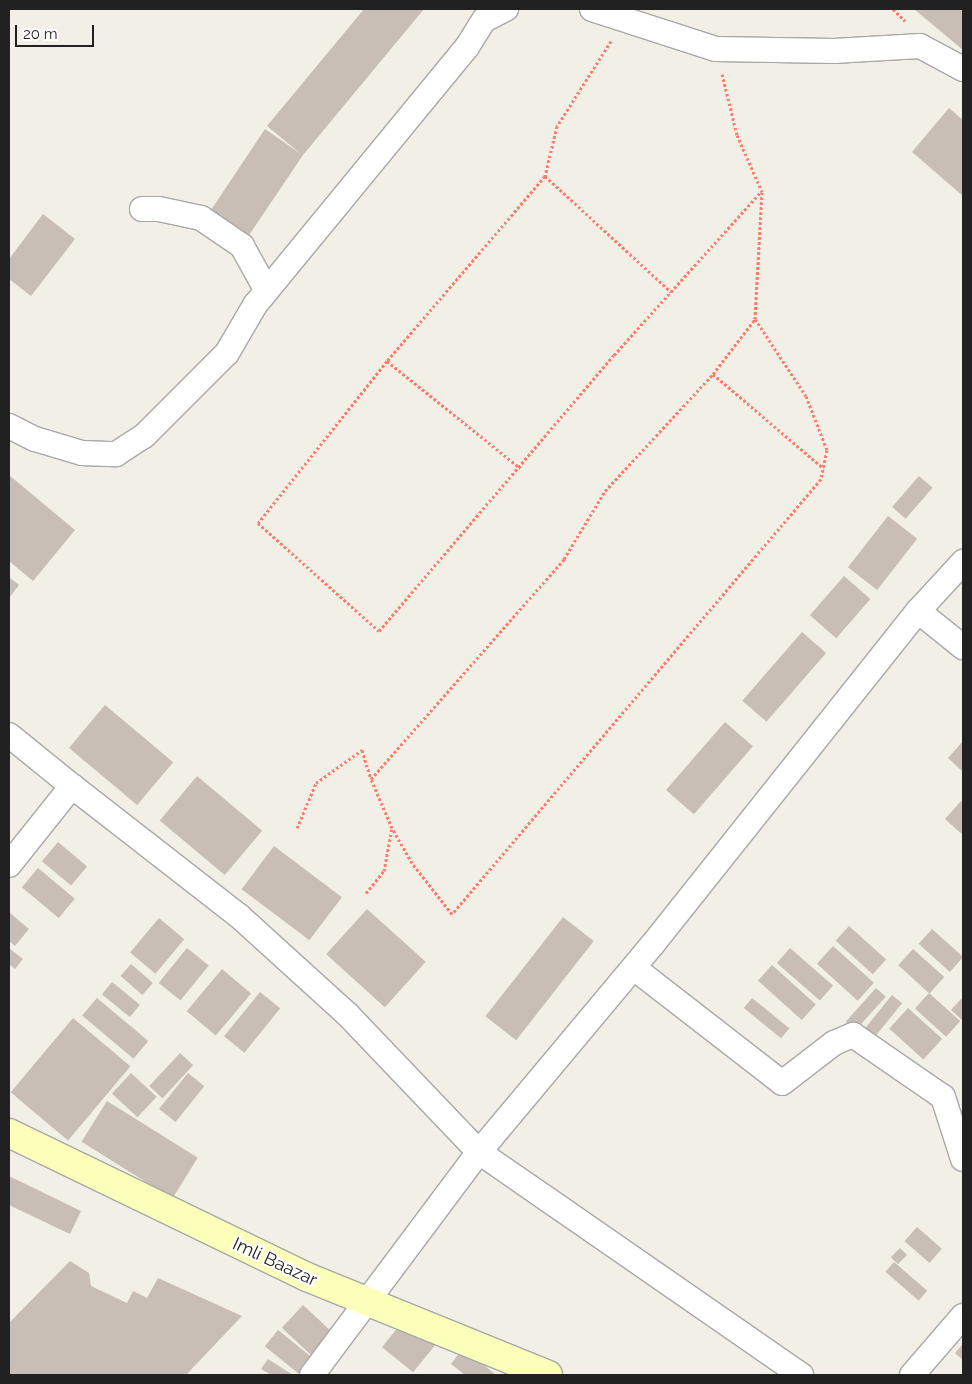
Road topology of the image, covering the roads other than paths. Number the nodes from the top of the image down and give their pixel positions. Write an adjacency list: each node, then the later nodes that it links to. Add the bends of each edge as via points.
1 (506, 9): 5 (street, via 484,20 467,48)
2 (592, 9): 3 (street, via 716,49 834,51 920,46)
3 (963, 69)
4 (142, 208): 5 (street, via 201,218 242,246)
5 (267, 291): 6 (street, via 227,352 144,436 116,454 82,453 35,439)
6 (9, 426)
7 (963, 562): 8 (street)
8 (918, 611): 9 (street); 13 (street)
9 (963, 647)
10 (9, 735): 11 (street)
11 (72, 786): 12 (street); 15 (street, via 239,916 348,1015)
12 (9, 865)
13 (634, 968): 15 (street); 16 (street, via 782,1083 834,1043 853,1035 943,1097)
14 (9, 1133): 17 (main road, Imli Baazar, via 189,1222)
15 (479, 1152): 17 (street); 21 (street)
16 (963, 1159)
17 (366, 1303): 19 (street); 20 (main road, Imli Baazar)
18 (963, 1316): 22 (street)
19 (312, 1375)
20 (548, 1375)
21 (801, 1375)
22 (912, 1375)

